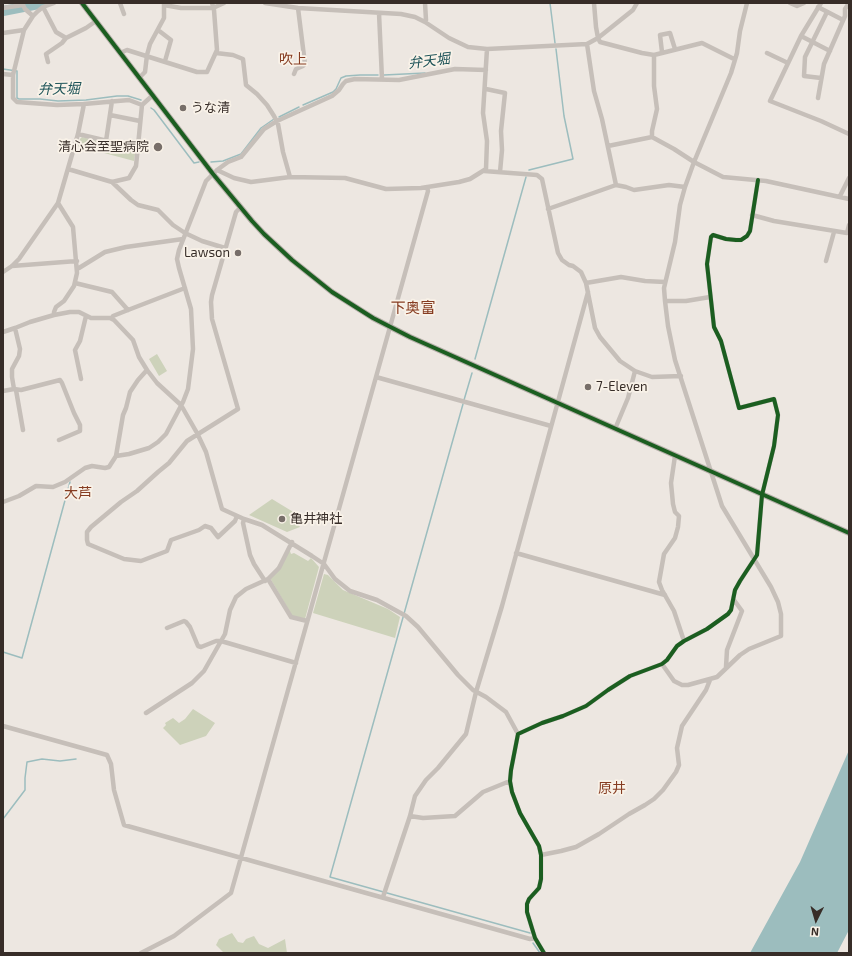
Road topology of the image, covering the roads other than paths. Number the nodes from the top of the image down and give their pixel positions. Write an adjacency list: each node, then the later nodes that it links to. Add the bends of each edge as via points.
1 (54, 3): 17 (street)
2 (82, 3): 25 (street)
3 (120, 3): 22 (street)
4 (224, 3): 14 (street)
5 (265, 3): 19 (street)
6 (425, 3): 26 (street)
7 (594, 3): 32 (street)
8 (637, 3): 32 (street, via 634,10)
9 (747, 3): 44 (street)
10 (790, 3): 11 (street, via 797,6)
11 (804, 3)
12 (849, 3): 24 (street)
13 (164, 4): 14 (street, via 181,8); 28 (street, via 164,18)
14 (212, 5): 40 (street)
15 (820, 5): 20 (street); 30 (street)
16 (23, 6): 18 (street); 23 (street)
17 (43, 7): 23 (street); 31 (street, via 56,32)
18 (3, 8)
19 (298, 8): 21 (street); 51 (street, via 305,64 296,69)
20 (827, 12): 24 (street); 33 (street)
21 (379, 13): 26 (street, via 401,14); 54 (street)
22 (124, 14)
23 (33, 16): 27 (street)
24 (843, 20): 37 (street)
25 (96, 21): 31 (street); 39 (street)
26 (425, 22): 35 (street, via 448,38 468,47)
27 (24, 30): 29 (street); 49 (street)
28 (158, 30): 42 (street); 45 (street, via 171,40)
29 (3, 33)
30 (801, 36): 33 (street); 47 (street)
31 (66, 38): 46 (street, via 46,54)
32 (598, 38): 34 (street); 43 (street, via 600,42)
33 (813, 42): 37 (street); 53 (street, via 805,57 804,76)
34 (587, 44): 35 (street); 68 (street, via 594,91)
35 (487, 49): 48 (street)
36 (675, 49): 38 (street); 38 (street, via 670,33 660,35); 44 (street, via 702,43)
37 (830, 51): 53 (street)
38 (662, 52): 43 (street)
39 (120, 53): 42 (street, via 127,50); 52 (street)
40 (216, 53): 45 (street, via 208,70 204,72); 63 (street, via 243,59 246,85 267,106)
41 (767, 53): 47 (street)
42 (147, 55): 45 (street); 52 (street, via 145,72)
43 (654, 55): 66 (street, via 657,109)
44 (734, 59): 70 (street)
45 (165, 61)
46 (48, 62)
47 (788, 63): 65 (street, via 770,101)
48 (486, 70): 54 (street, via 455,69 399,80); 55 (street)
49 (13, 72): 50 (street); 59 (street, via 14,98 17,102)
50 (3, 74)
51 (294, 74)
52 (139, 78): 56 (street)
53 (821, 78): 57 (street)
54 (382, 79): 63 (street, via 346,81 332,96)
55 (486, 89): 72 (street, via 484,113 487,141); 74 (street, via 505,93 501,122)
56 (153, 95): 60 (street); 73 (street)
57 (818, 98)
58 (112, 101): 59 (street); 60 (street, via 129,100); 61 (street)
59 (84, 104): 64 (street)
60 (142, 105): 62 (street)
61 (110, 115): 62 (street); 67 (street)
62 (140, 121): 69 (street)
63 (277, 121): 73 (street, via 264,129 241,157 228,162); 75 (street)
64 (78, 134): 67 (street); 71 (street)
65 (849, 134)
66 (652, 137): 68 (street); 70 (street)
67 (106, 141): 69 (street)
68 (608, 146): 79 (street)
69 (137, 148): 78 (street, via 136,166 129,178)
70 (694, 162): 77 (street, via 723,177); 81 (street)
71 (68, 169): 78 (street); 84 (street)
72 (484, 171): 74 (street); 80 (street, via 459,182)
73 (215, 172): 75 (street, via 251,182); 85 (street); 90 (street, via 206,180)
74 (500, 172): 86 (street, via 537,175 542,180)
75 (290, 178): 80 (street, via 345,178 386,190)
76 (849, 178): 82 (street)
77 (758, 180): 82 (street); 87 (street)
78 (112, 182): 90 (street, via 138,205 158,210)
79 (616, 185): 81 (street, via 634,190 669,185); 86 (street)
80 (427, 187): 109 (street)
81 (685, 187): 98 (street)
82 (840, 196): 83 (street)
83 (849, 199)
84 (58, 203): 93 (street, via 73,227); 95 (street)
85 (241, 208): 92 (street, via 236,212); 109 (street, via 264,234 310,276 354,307)
86 (548, 209): 100 (street, via 558,253 562,260 581,272)
87 (752, 215): 89 (street); 103 (street, via 750,231 745,238 736,240 713,235 711,237 707,264)
88 (849, 225): 89 (street, via 847,233)
89 (834, 232): 94 (street)
90 (185, 233): 91 (street); 92 (street)
91 (183, 239): 96 (street, via 105,252); 101 (street, via 177,259)
92 (225, 248): 124 (street, via 212,296 212,319 238,409)
93 (77, 261): 95 (street); 96 (street)
94 (826, 261)
95 (12, 266): 97 (street)
96 (77, 268): 99 (street)
97 (3, 272)
98 (666, 282): 100 (street, via 621,277); 104 (street)
99 (76, 283): 105 (street, via 112,292); 106 (street, via 64,301 56,307)
100 (586, 283): 102 (street)
101 (185, 288): 105 (street); 120 (street, via 191,309 193,349 188,389)
102 (588, 292): 113 (street, via 595,328 600,337 620,361); 119 (street)
103 (710, 297): 104 (street); 129 (street, via 714,327 723,347 739,408 774,399 778,415 774,446)
104 (665, 301): 114 (street, via 671,345)
105 (128, 310): 108 (street)
106 (54, 315): 107 (street, via 75,312); 110 (street)
107 (86, 316): 108 (street); 116 (street, via 75,350)
108 (112, 318): 112 (street, via 133,340)
109 (390, 327): 115 (street); 119 (street)
110 (16, 328): 111 (street); 117 (street, via 20,349 12,369)
111 (3, 332)
112 (147, 370): 120 (street, via 157,384); 126 (street, via 130,392)
113 (635, 371): 114 (street, via 652,377); 122 (street, via 628,398)
114 (681, 376): 128 (street)
115 (376, 377): 121 (street); 137 (street)
116 (82, 379)
117 (15, 390): 118 (street); 123 (street); 125 (street, via 60,380 81,428 80,431)
118 (3, 391)
119 (558, 403): 121 (street); 122 (street)
120 (182, 405): 124 (street); 126 (street, via 166,434 158,442 149,448)
121 (551, 426): 135 (street)
122 (615, 429): 127 (street)
123 (24, 430)
124 (197, 433): 131 (street, via 206,452 222,509); 131 (street, via 184,443 169,463 147,483 91,527 86,536 88,544 124,559 142,561 167,551 171,540 205,526 211,528 218,537)
125 (59, 440)
126 (116, 456): 130 (street, via 109,467 85,468 53,487 36,486)
127 (675, 456): 128 (street); 139 (street, via 671,483 673,504 679,516 675,538 661,563 660,582)
128 (712, 472): 129 (street); 136 (street, via 722,506)
129 (762, 495): 133 (street); 136 (street)
130 (3, 502)
131 (237, 516): 132 (street)
132 (244, 519): 134 (street, via 262,525); 138 (street, via 250,555)
133 (849, 533)
134 (292, 542): 137 (street); 138 (street, via 278,568)
135 (516, 553): 139 (street); 149 (street)
136 (755, 560): 140 (street, via 735,590); 147 (street, via 778,602 781,636 749,649)
137 (324, 564): 141 (street); 149 (street, via 335,579 350,591 377,600 404,615 418,627 458,675)
138 (266, 580): 141 (street, via 278,594 291,617); 143 (street, via 236,596)
139 (665, 595): 144 (street, via 674,611)
140 (734, 600): 144 (street, via 732,610 728,614); 147 (street, via 742,611 727,650)
141 (307, 621): 145 (street)
142 (167, 628): 143 (street, via 184,621 190,627 198,646 204,647)
143 (221, 641): 145 (street); 150 (street, via 198,678)
144 (684, 641): 146 (street)
145 (296, 663): 156 (street)
146 (662, 664): 148 (street, via 671,678 682,685); 152 (street, via 630,676 586,706)
147 (726, 667): 148 (street)
148 (710, 680): 155 (street, via 682,726 677,748 679,765 663,790 646,805 576,847)
149 (476, 692): 152 (street, via 506,712); 154 (street, via 466,734 419,790)
150 (146, 713)
151 (3, 726): 156 (street, via 107,755 124,824)
152 (518, 734): 153 (street)
153 (510, 781): 154 (street, via 483,792 455,816); 155 (street, via 520,813 539,846)
154 (410, 816): 157 (street)
155 (541, 855): 158 (street, via 539,888 527,904)
156 (242, 858): 157 (street); 159 (street, via 232,893 174,936)
157 (383, 897): 158 (street, via 530,939)
158 (535, 938): 161 (street)
159 (148, 951): 160 (street)
160 (141, 953)
161 (544, 953)

